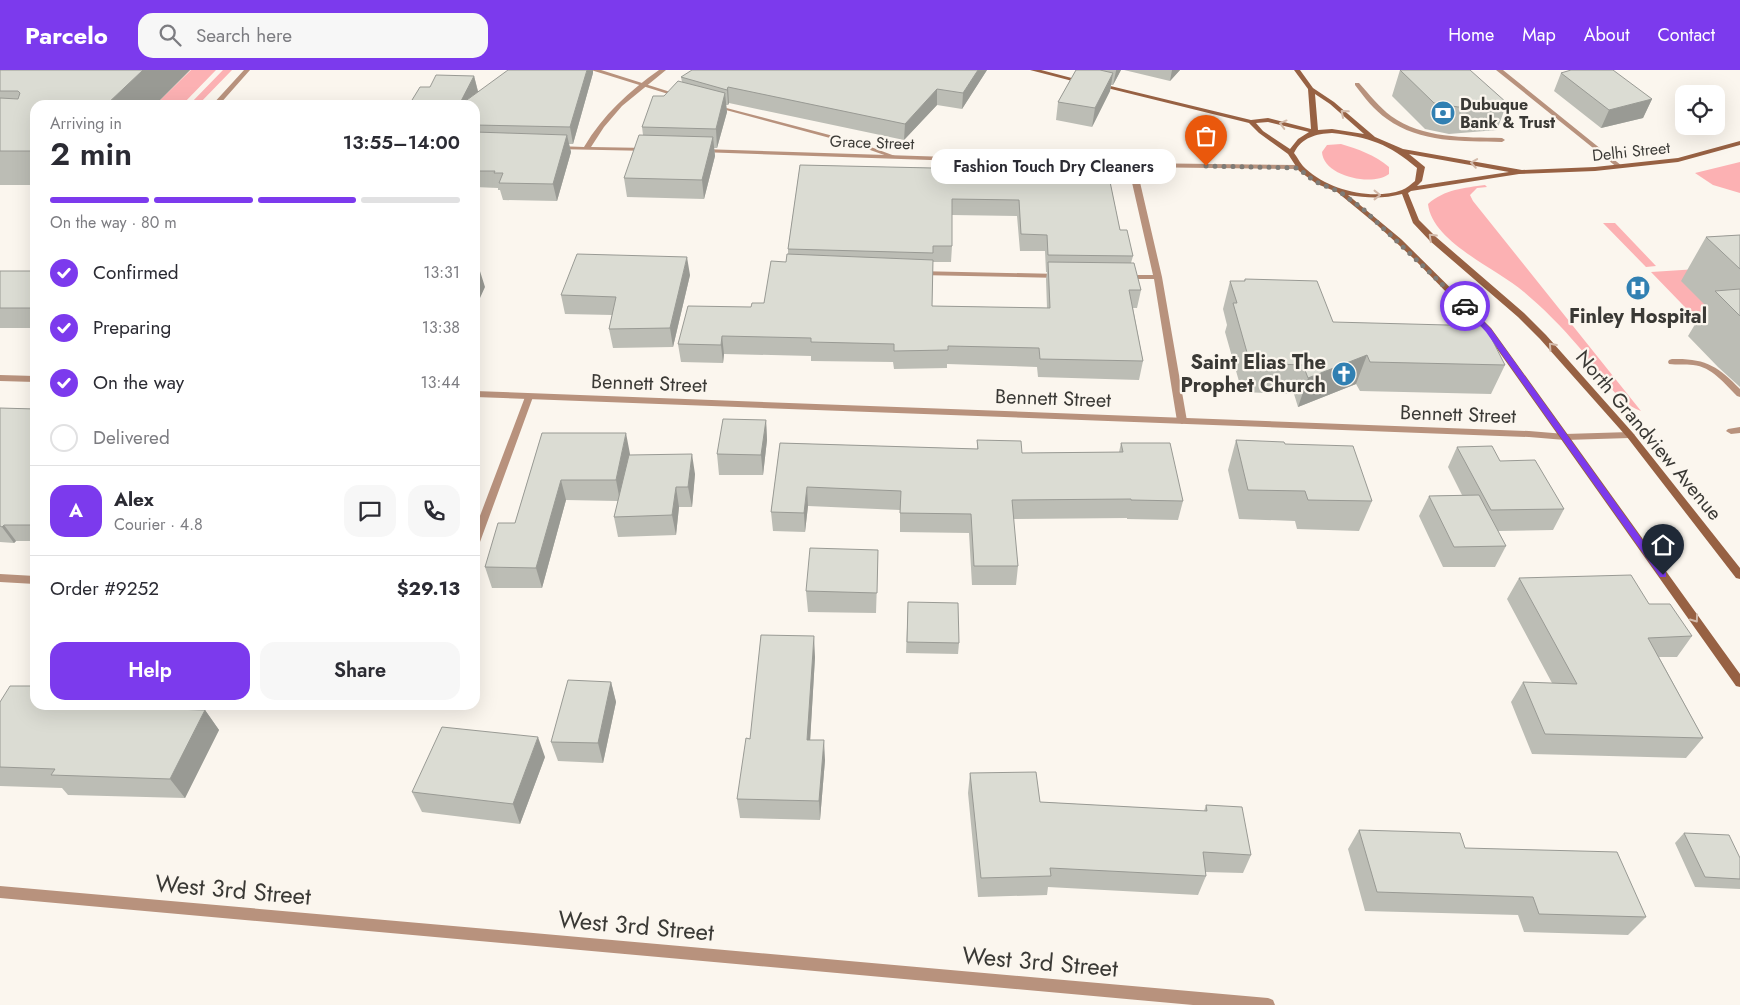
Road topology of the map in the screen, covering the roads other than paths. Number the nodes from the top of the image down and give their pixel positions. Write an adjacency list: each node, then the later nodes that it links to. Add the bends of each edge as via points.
1 (247, 70): 11 (street)
2 (594, 70): 8 (street)
3 (663, 70): 8 (street)
4 (1033, 70): 13 (main road)
5 (1297, 70): 9 (main road)
6 (1499, 70): 26 (street)
7 (1357, 84): 16 (street, via 1370,103 1407,130 1432,136)
8 (640, 85): 10 (street); 19 (street, via 602,123)
9 (1311, 89): 14 (main road); 15 (main road, one-way to 9)
10 (688, 98)
11 (220, 100)
12 (707, 103): 24 (street)
13 (1251, 122): 14 (main road, one-way to 13, via 1268,120); 23 (main road)
14 (1315, 132): 15 (main road, via 1339,132); 23 (main road, via 1299,140)
15 (1376, 140): 22 (main road)
16 (1502, 140)
17 (1740, 142): 26 (main road, Delhi Street, via 1678,160)
18 (549, 147): 19 (street)
19 (586, 149): 20 (street)
20 (655, 150)
21 (694, 151): 24 (street, Grace Street)
22 (1401, 151): 28 (main road, Delhi Street, one-way to 22); 29 (main road, via 1421,168 1420,182)
23 (1291, 153): 27 (main road)
24 (892, 156): 25 (street, Grace Street)
25 (1132, 165): 27 (street, Grace Street); 34 (street)
26 (1620, 167): 28 (main road, Delhi Street)
27 (1298, 168): 30 (main road, via 1314,181)
28 (1522, 172): 29 (main road, Delhi Street)
29 (1409, 191): 30 (main road, Delhi Street, one-way to 29, via 1377,196); 42 (main road, North Grandview Avenue, one-way to 29, via 1538,332 1416,220)
30 (1340, 192): 43 (main road, via 1379,223 1488,330)
31 (912, 273): 32 (street)
32 (1069, 276)
33 (1118, 277): 34 (street)
34 (1158, 277): 41 (street)
35 (1672, 362): 39 (street, via 1710,366)
36 (0, 378): 37 (street)
37 (30, 379)
38 (480, 394): 40 (street, Bennett Street)
39 (1740, 394)
40 (529, 397): 41 (street, Bennett Street); 44 (street)
41 (1182, 421): 43 (street, Bennett Street)
42 (1630, 435): 43 (street, Bennett Street); 45 (main road, North Grandview Avenue)
43 (1565, 437): 48 (main road, one-way to 48)
44 (480, 529)
45 (1740, 575)
46 (0, 578): 47 (street)
47 (30, 580)
48 (1740, 683)
49 (0, 892): 50 (street, West 3rd Street)
50 (1268, 1005)

